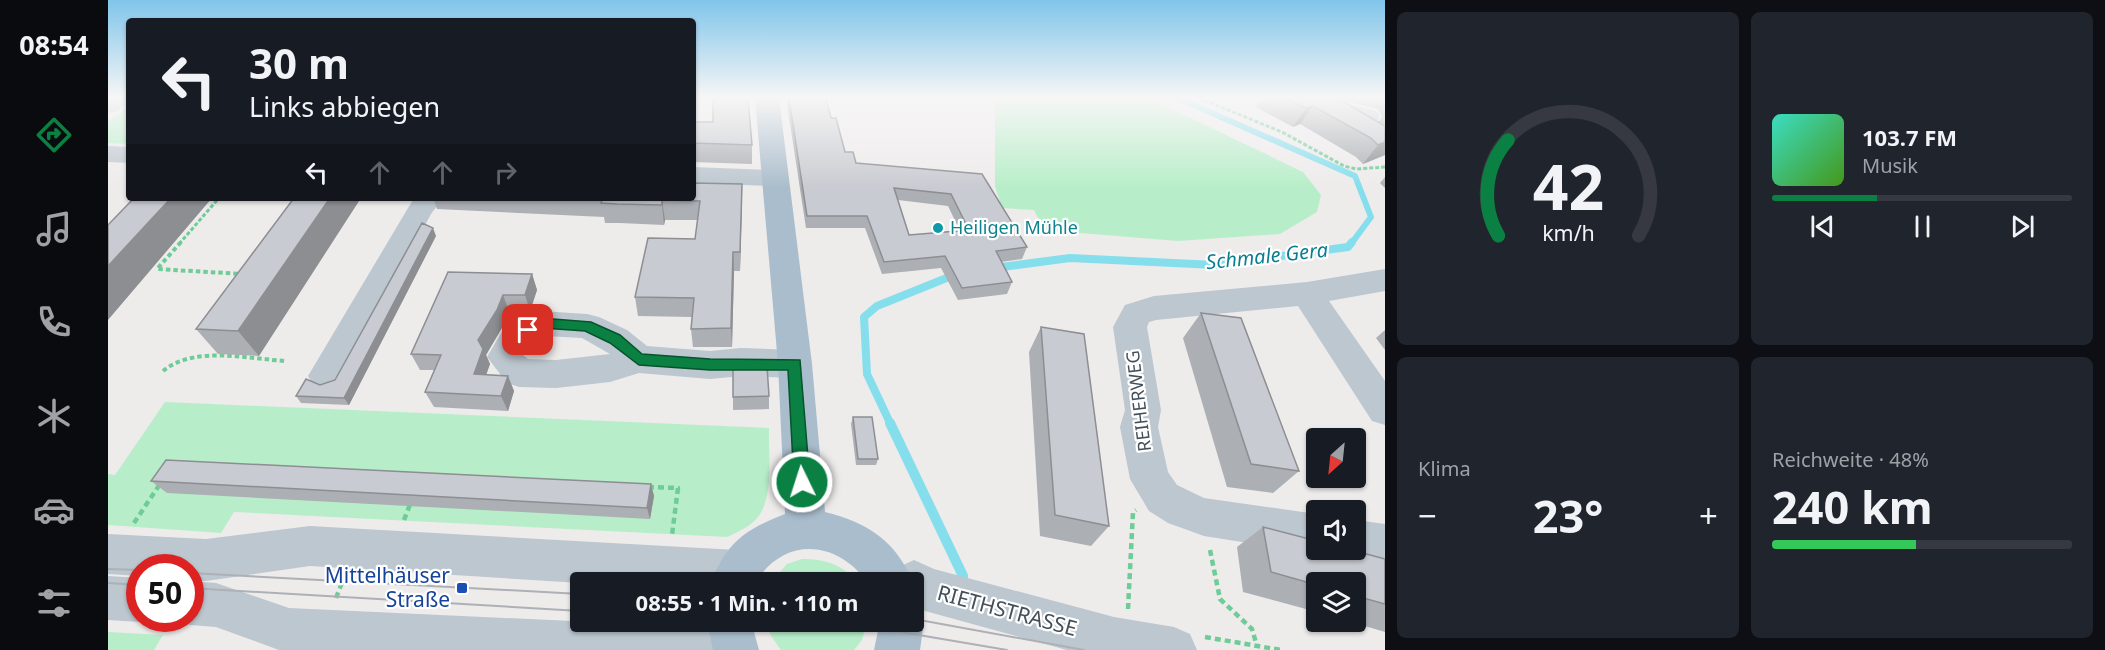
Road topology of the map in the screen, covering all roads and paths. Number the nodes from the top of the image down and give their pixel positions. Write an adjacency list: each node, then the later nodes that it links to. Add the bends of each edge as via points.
1 (770, 128): 7 (main road)
2 (1273, 128): 5 (path, via 1344,166)
3 (108, 154): 4 (street)
4 (126, 155)
5 (1385, 167)
6 (696, 176): 7 (street)
7 (774, 178): 15 (main road)
8 (216, 201): 10 (path, via 157,268)
9 (427, 201): 17 (street)
10 (246, 274)
11 (1385, 280): 12 (street, REIHERWEG)
12 (1307, 294): 18 (street); 22 (street, REIHERWEG, via 1154,308 1137,314 1130,327 1143,410 1139,427 1150,479)
13 (639, 359): 15 (street, via 710,365)
14 (286, 362): 16 (path, via 198,357 168,364)
15 (795, 364): 25 (main road, via 803,499)
16 (163, 371)
17 (326, 376)
18 (1385, 410)
19 (162, 481): 27 (path)
20 (643, 487): 28 (path, via 678,488)
21 (414, 496): 24 (path)
22 (1163, 498): 23 (street); 43 (path, via 1133,512 1127,624)
23 (1204, 517): 26 (street); 42 (path, via 1220,599 1252,630)
24 (402, 526)
25 (809, 528): 33 (main road, via 787,531 767,540 750,553); 34 (main road, via 851,540)
26 (1306, 532)
27 (120, 539): 31 (street, via 206,560 310,546)
28 (672, 539)
29 (1366, 541): 30 (street)
30 (1385, 544)
31 (356, 549): 32 (street); 39 (path)
32 (667, 572)
33 (738, 572)
34 (887, 572)
35 (924, 592): 43 (street, RIETHSTRASSE)
36 (108, 598): 37 (street)
37 (126, 599)
38 (204, 604): 39 (street, via 289,630)
39 (321, 632): 44 (street)
40 (732, 632): 45 (main road)
41 (899, 632): 46 (main road)
42 (1257, 646)
43 (1157, 647)
44 (701, 650)
45 (736, 650)
46 (897, 650)

